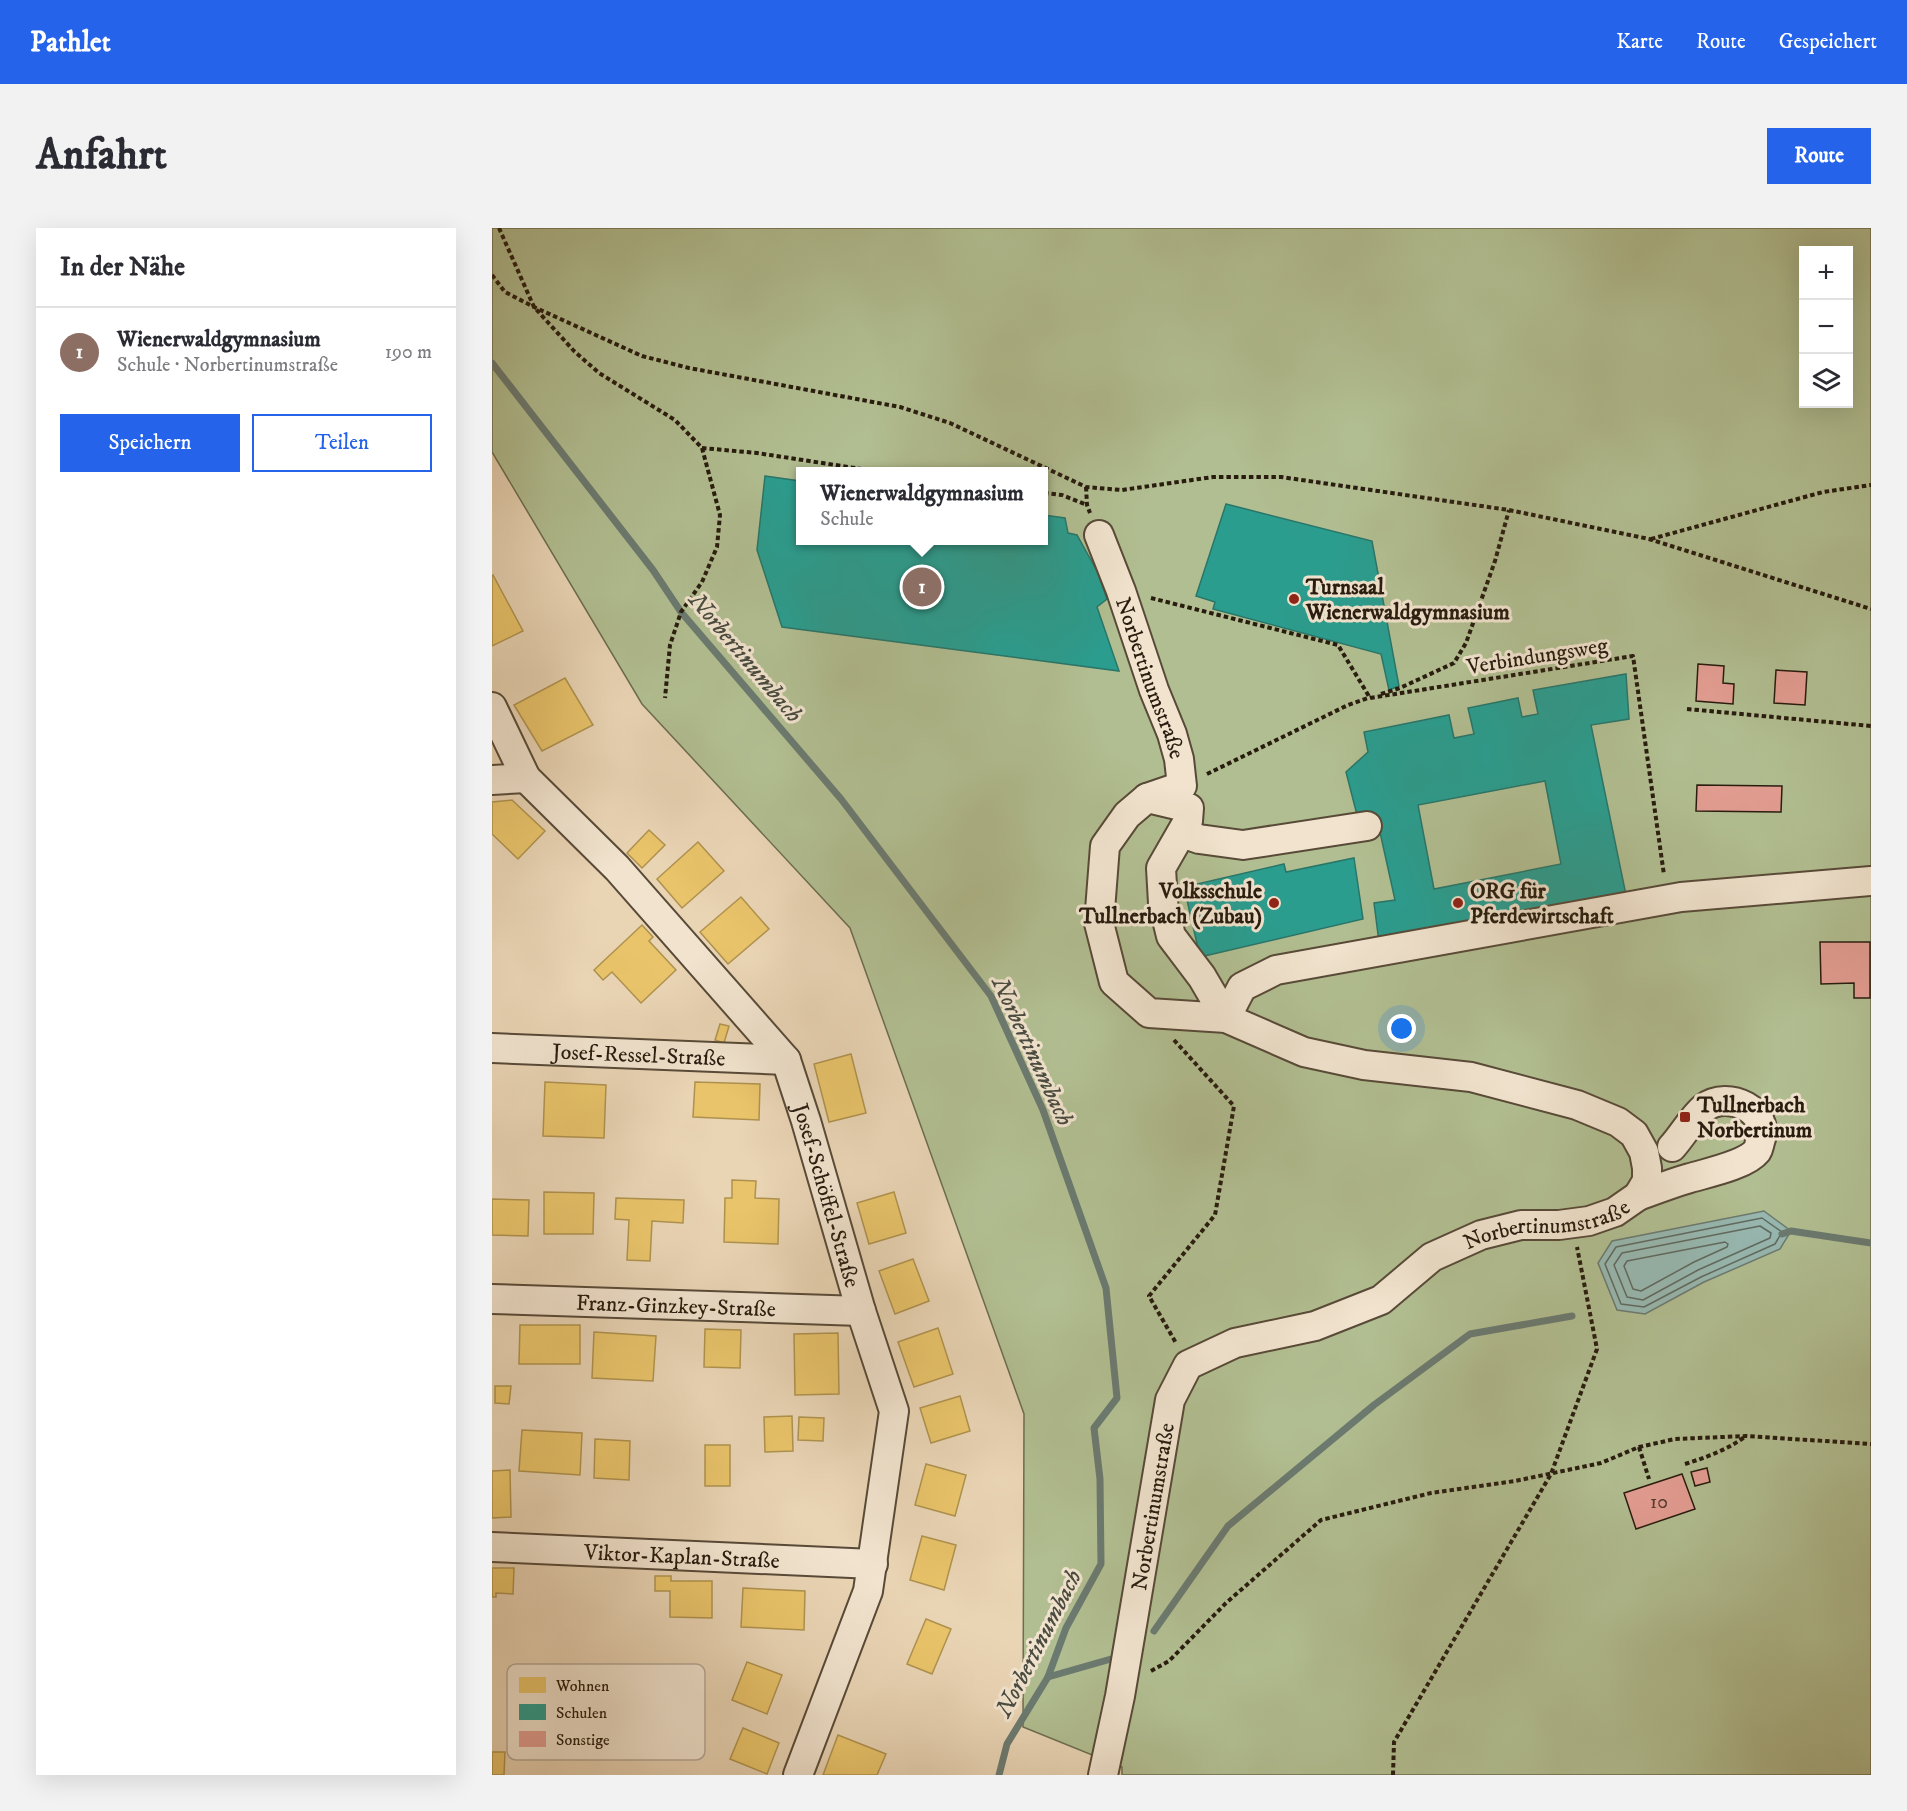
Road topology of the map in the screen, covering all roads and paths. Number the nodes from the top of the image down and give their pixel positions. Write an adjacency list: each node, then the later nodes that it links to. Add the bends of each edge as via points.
1 (499, 228): 3 (path)
2 (492, 275): 3 (path, via 505,291)
3 (534, 307): 4 (path, via 599,373 675,420); 6 (path, via 642,356 900,407 950,423)
4 (702, 448): 5 (path); 16 (path, via 720,515 717,547 702,582 681,612 670,645)
5 (853, 467)
6 (1042, 467)
7 (1048, 470): 11 (path, via 1086,488 1122,490 1213,477 1281,477)
8 (1871, 485): 13 (path, via 1823,492)
9 (1048, 493): 10 (path)
10 (1087, 505)
11 (1509, 510): 13 (path); 17 (path, via 1466,644 1454,663)
12 (1099, 535): 14 (street, Norbertinumstraße)
13 (1649, 539): 15 (path)
14 (1121, 591): 17 (path, via 1338,645); 23 (street, Norbertinumstraße, via 1172,734)
15 (1871, 609)
16 (665, 698)
17 (1370, 698): 23 (path, via 1348,705); 26 (path, Verbindungsweg, via 1634,656)
18 (492, 707): 21 (street, Josef-Schöffel-Straße)
19 (1687, 708): 20 (path)
20 (1871, 726)
21 (526, 778): 22 (street); 30 (street, Josef-Schöffel-Straße, via 617,868)
22 (492, 780)
23 (1184, 809): 24 (street, via 1200,839 1243,845); 27 (street, Norbertinumstraße, via 1147,798 1127,815 1105,846 1099,923 1114,982); 28 (street, via 1161,868 1163,903 1171,936 1202,976)
24 (1367, 826)
25 (1871, 880): 28 (street, via 1681,897 1276,969 1242,987)
26 (1665, 882)
27 (1149, 1013): 28 (street); 38 (path, via 1234,1106 1215,1215 1149,1296)
28 (1226, 1018): 32 (street, via 1304,1052 1364,1065 1471,1077 1577,1105 1618,1122 1634,1134)
29 (492, 1048): 30 (street, Josef-Ressel-Straße)
30 (786, 1060): 37 (street, Josef-Schöffel-Straße)
31 (1672, 1148): 32 (street); 33 (street, via 1696,1149 1703,1158); 33 (street, via 1704,1108 1717,1103 1731,1101 1751,1108 1761,1121 1763,1135 1757,1150 1724,1169)
32 (1644, 1152): 34 (street, Norbertinumstraße, via 1647,1181)
33 (1688, 1178): 34 (street)
34 (1638, 1196): 38 (street, Norbertinumstraße, via 1615,1212 1589,1221 1521,1225 1481,1235 1432,1257 1381,1300 1315,1326 1235,1343)
35 (1585, 1240): 43 (path, via 1576,1248 1597,1349)
36 (492, 1299): 37 (street, Franz-Ginzkey-Straße)
37 (861, 1311): 46 (street, Josef-Schöffel-Straße, via 894,1411)
38 (1188, 1365): 47 (street, Norbertinumstraße, via 1170,1400)
39 (1746, 1436): 40 (path); 41 (path, via 1675,1439); 42 (path, via 1722,1451)
40 (1871, 1444)
41 (1640, 1447): 43 (path, via 1601,1462); 44 (path)
42 (1684, 1464)
43 (1551, 1473): 47 (path, via 1431,1493 1321,1520 1226,1603 1168,1661); 50 (path, via 1394,1742)
44 (1649, 1479)
45 (492, 1547): 46 (street, Viktor-Kaplan-Straße)
46 (873, 1564): 48 (street, Josef-Schöffel-Straße, via 868,1592)
47 (1122, 1687): 49 (street, Norbertinumstraße)
48 (798, 1775)
49 (1103, 1775)
50 (1393, 1775)

